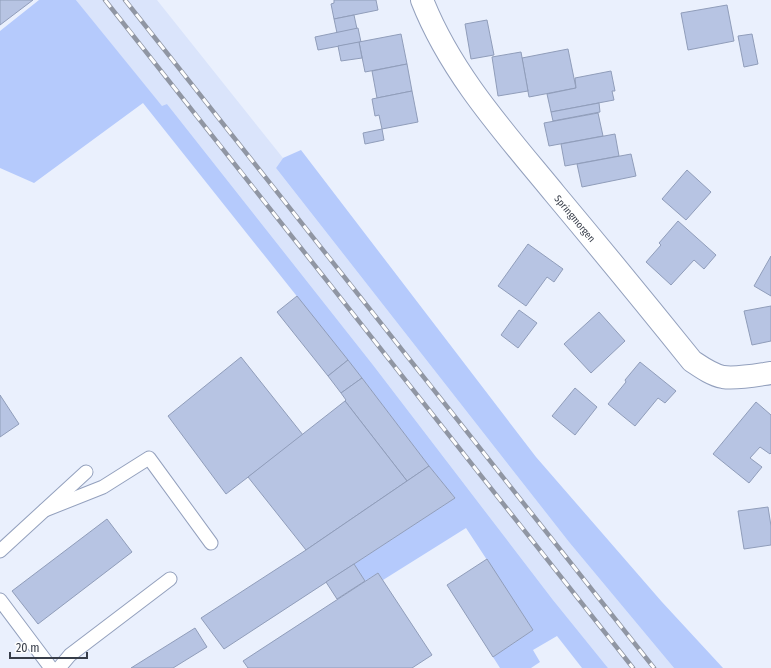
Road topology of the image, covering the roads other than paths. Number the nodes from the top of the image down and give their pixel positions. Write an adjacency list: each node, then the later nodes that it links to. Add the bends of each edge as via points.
1 (422, 0): 2 (street, Springmorgen, via 443,46 495,121 692,361 707,371 723,377)
2 (771, 373)
3 (86, 472): 4 (lane)
4 (45, 510): 5 (lane, via 103,487 149,458); 6 (lane)
5 (211, 543)
6 (0, 551)
7 (170, 579): 10 (lane, via 70,655)
8 (0, 600): 9 (lane)
9 (51, 668)
10 (59, 668)

